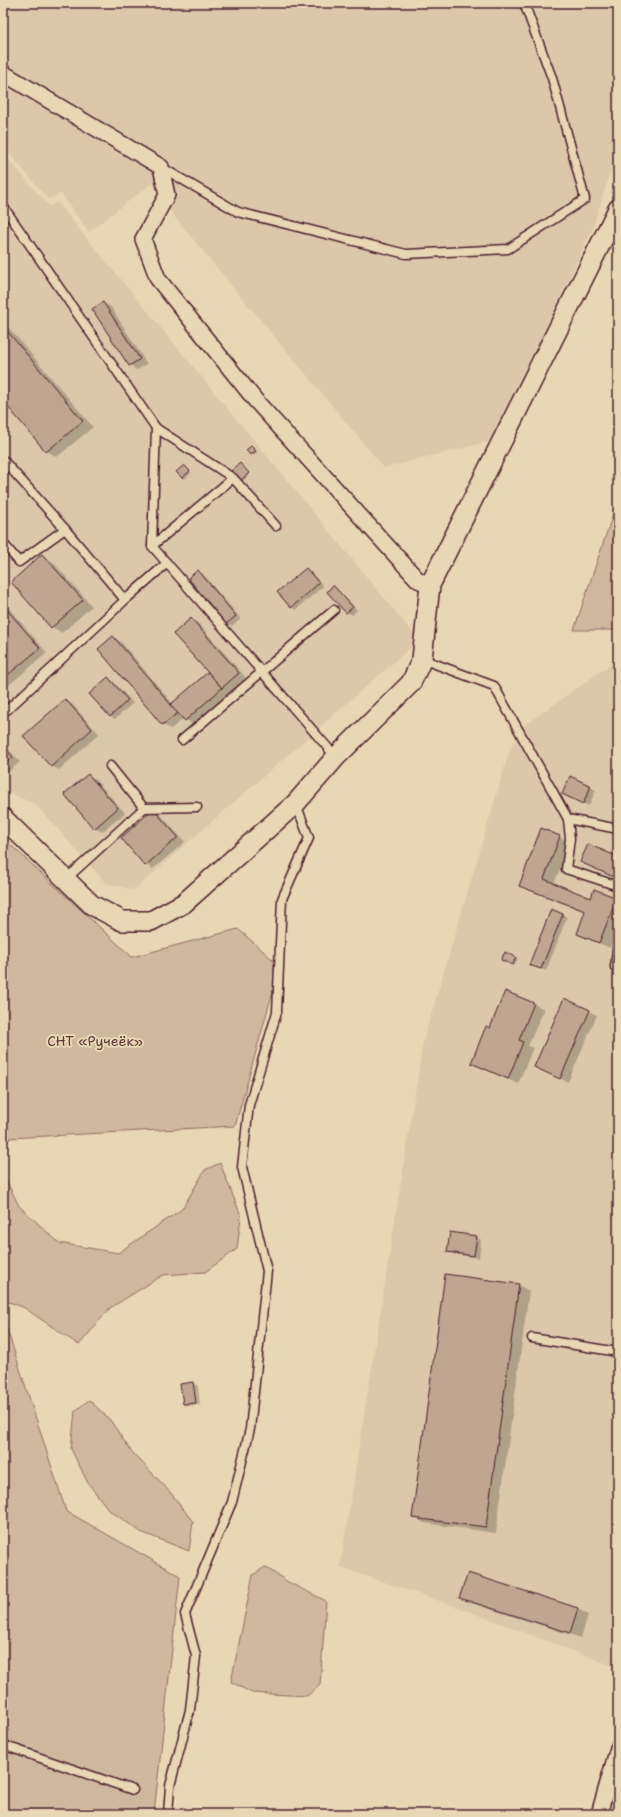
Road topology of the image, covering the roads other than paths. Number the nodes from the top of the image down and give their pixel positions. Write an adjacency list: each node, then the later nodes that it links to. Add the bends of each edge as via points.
1 (524, 3): 3 (lane, via 552,78 584,199 508,249 406,254 238,212)
2 (3, 73): 3 (street)
3 (161, 167): 14 (street, via 167,195 143,239 158,279 256,401 418,580)
4 (3, 206): 6 (lane)
5 (618, 209): 14 (street)
6 (156, 428): 8 (lane); 12 (lane)
7 (3, 460): 10 (lane)
8 (233, 478): 9 (lane); 12 (lane)
9 (276, 526)
10 (65, 529): 11 (lane, via 19,562); 15 (lane)
11 (3, 544)
12 (152, 546): 13 (lane)
13 (167, 563): 15 (lane); 18 (lane)
14 (430, 585): 17 (street)
15 (125, 600): 19 (lane)
16 (334, 610): 18 (lane)
17 (422, 659): 21 (street, via 411,683); 27 (lane, via 494,686)
18 (261, 672): 20 (lane); 21 (lane)
19 (7, 710)
20 (182, 740)
21 (336, 757): 23 (street)
22 (110, 766): 25 (lane)
23 (296, 803): 29 (street, via 184,903 151,921 122,921 92,905); 38 (lane, via 309,838 282,900 277,1012 249,1105 242,1167 267,1271 251,1422 232,1502 185,1614 196,1656 190,1710 170,1786)
24 (197, 807): 25 (lane)
25 (144, 808): 29 (lane)
26 (3, 818): 29 (street)
27 (568, 819): 28 (lane); 30 (lane, via 570,839 566,869)
28 (618, 829)
29 (65, 880)
30 (618, 886)
31 (618, 942): 32 (lane, via 615,967)
32 (618, 969)
33 (532, 1338): 34 (lane)
34 (618, 1352)
35 (3, 1745): 37 (lane)
36 (618, 1748): 39 (street)
37 (133, 1790)
38 (168, 1814)
39 (599, 1814)

